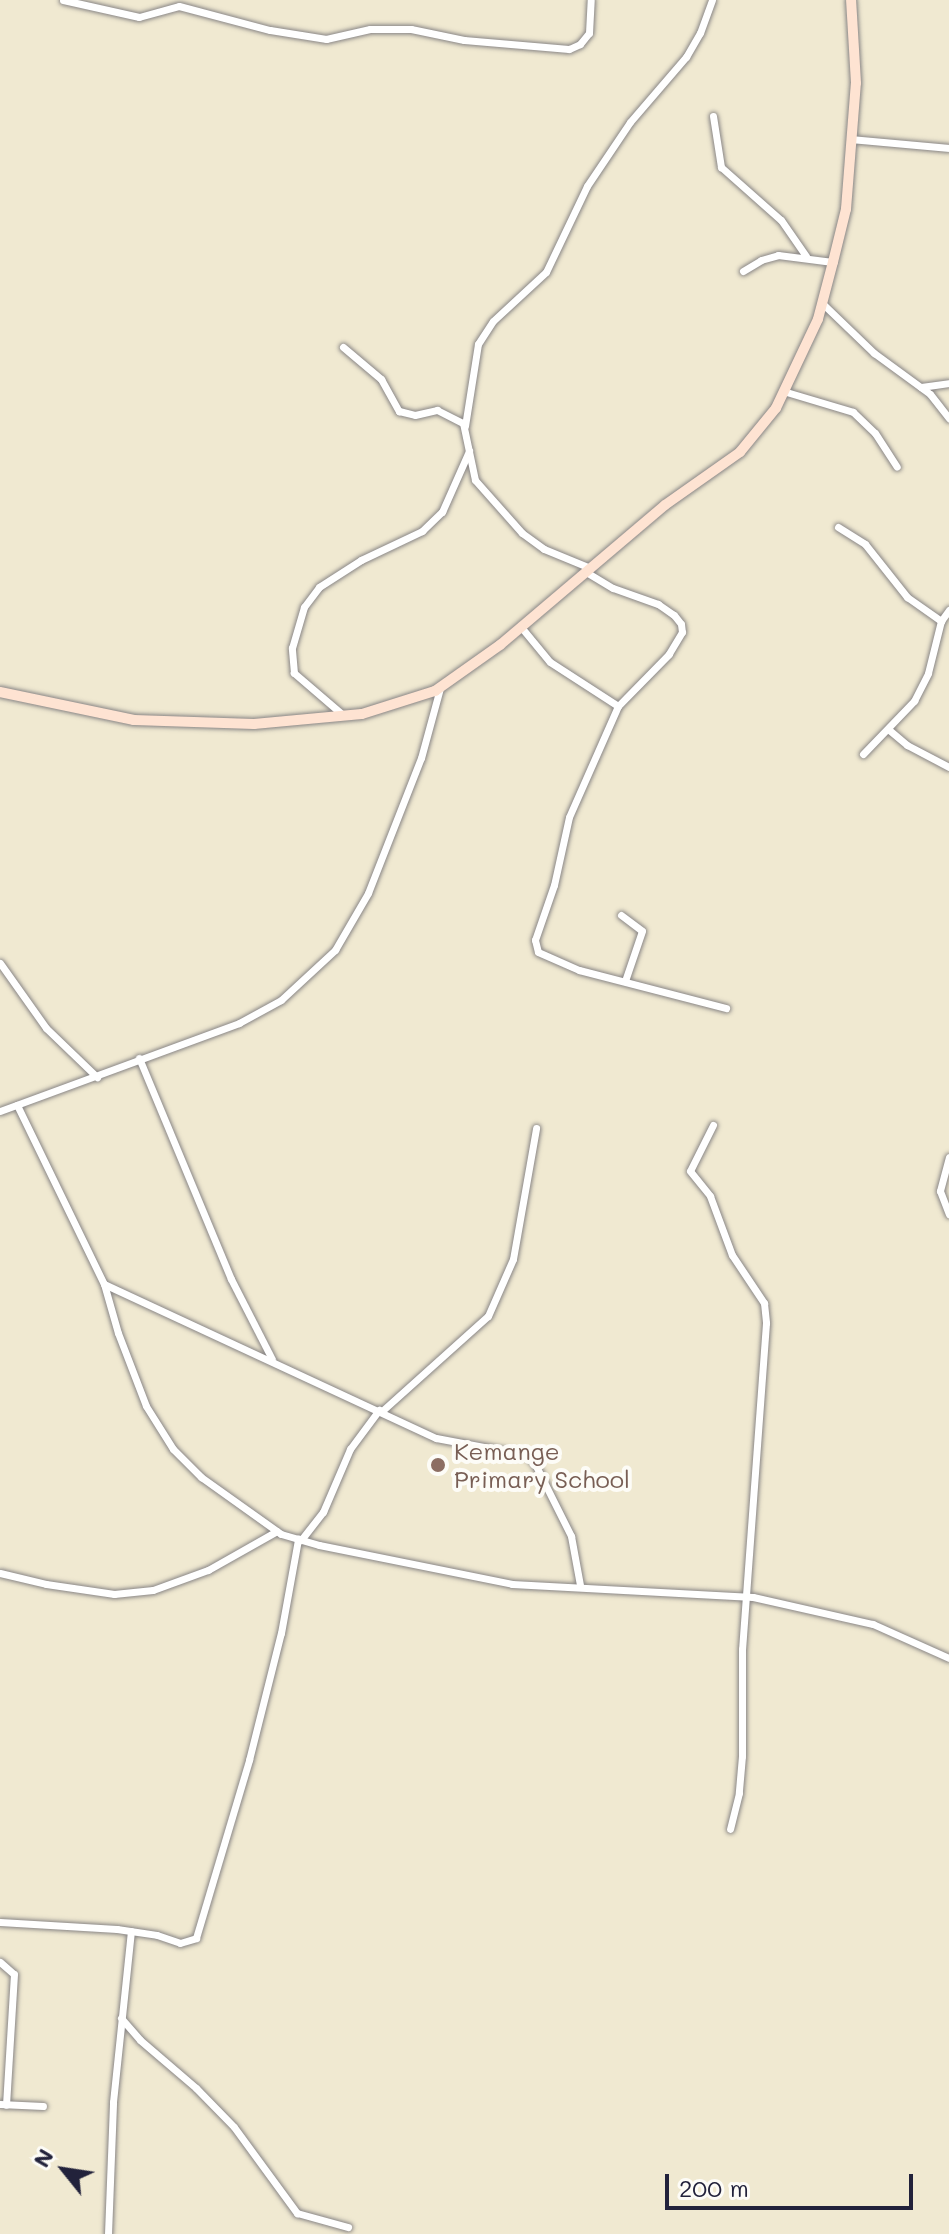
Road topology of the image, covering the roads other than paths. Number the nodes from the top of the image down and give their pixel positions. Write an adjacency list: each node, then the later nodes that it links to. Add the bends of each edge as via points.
1 (63, 0): 2 (street, via 139,17 179,6 326,39 370,29 411,29 464,40 569,49 589,33)
2 (591, 0)
3 (712, 0): 17 (street, via 686,57 630,122 587,186 546,272 493,321 478,344)
4 (851, 0): 6 (main road, via 856,83)
5 (713, 116): 8 (street, via 721,167 781,220)
6 (851, 139): 7 (street); 9 (main road, via 846,209)
7 (949, 148)
8 (806, 256): 9 (street); 10 (street, via 778,255)
9 (833, 262): 11 (main road)
10 (743, 271)
11 (823, 304): 14 (street, via 874,353); 15 (main road)
12 (343, 347): 17 (street, via 381,379 399,411 415,415 437,410)
13 (949, 383): 14 (street)
14 (921, 387): 16 (street)
15 (783, 391): 19 (street, via 853,412 875,433); 21 (main road, via 776,408 740,452 665,505)
16 (949, 418)
17 (465, 426): 18 (street)
18 (469, 451): 21 (street, via 475,480 522,533); 28 (street, via 442,512 422,531 319,587 304,607 292,648 294,673)
19 (897, 467)
20 (838, 527): 23 (street, via 865,544 907,597)
21 (588, 570): 24 (main road); 27 (street, via 613,588 658,604 681,624 669,654)
22 (949, 610): 23 (street)
23 (941, 621): 29 (street, via 928,673 914,701)
24 (521, 627): 25 (main road); 27 (street, via 550,662)
25 (440, 688): 28 (main road); 36 (street, via 421,758 368,893 335,950 281,1000 239,1023)
26 (0, 692): 28 (main road, via 134,720 254,724)
27 (618, 706): 34 (street, via 569,817 535,940 545,957)
28 (344, 716)
29 (888, 729): 30 (street); 31 (street)
30 (863, 754)
31 (949, 767)
32 (621, 915): 34 (street, via 642,931)
33 (0, 963): 37 (street, via 46,1028)
34 (625, 981): 35 (street)
35 (726, 1008)
36 (139, 1058): 37 (street); 45 (street, via 231,1279)
37 (97, 1077): 38 (street)
38 (17, 1105): 39 (street); 44 (street)
39 (0, 1111)
40 (713, 1125): 51 (street, via 690,1171 710,1196 732,1255 764,1303 766,1323)
41 (536, 1128): 46 (street, via 513,1259 488,1316)
42 (949, 1157): 43 (street, via 940,1191)
43 (949, 1214)
44 (104, 1284): 45 (street); 47 (street, via 146,1406 173,1449 201,1477)
45 (273, 1360): 46 (street)
46 (380, 1411): 48 (street, via 350,1449 323,1512); 50 (street, via 436,1438 527,1455 571,1536)
47 (277, 1531): 48 (street); 49 (street, via 208,1570 153,1590 114,1594)
48 (299, 1540): 50 (street, via 512,1584); 55 (street, via 249,1760 196,1938 180,1943)
49 (0, 1573)
50 (580, 1585): 51 (street)
51 (747, 1596): 52 (street, via 873,1624); 53 (street, via 742,1756)
52 (949, 1658)
53 (730, 1829)
54 (0, 1922): 55 (street)
55 (131, 1931): 57 (street)
56 (0, 1962): 58 (street, via 14,1974)
57 (121, 2018): 60 (street, via 234,2127 297,2213); 61 (street)
58 (3, 2104): 59 (street)
59 (43, 2106)
60 (348, 2227)
61 (108, 2234)

